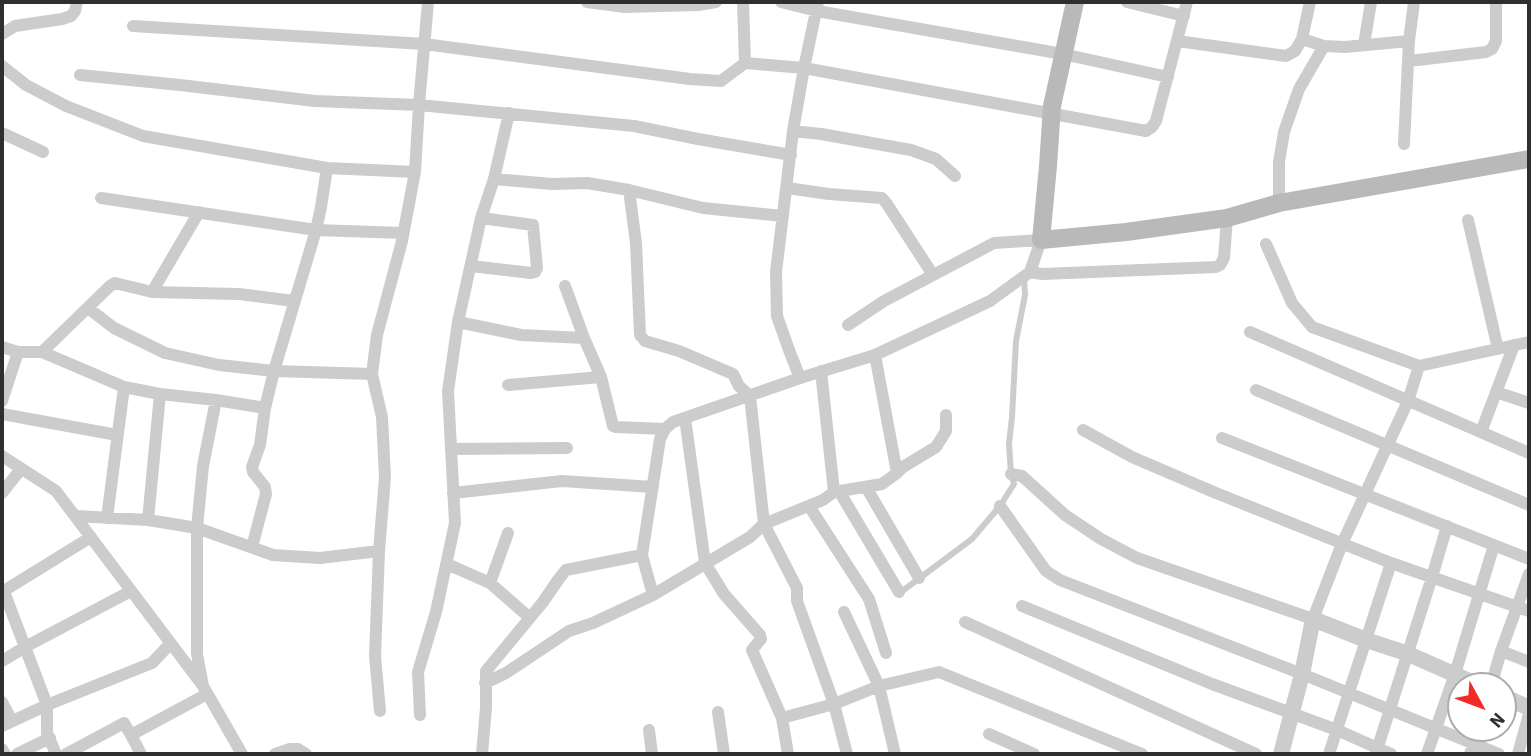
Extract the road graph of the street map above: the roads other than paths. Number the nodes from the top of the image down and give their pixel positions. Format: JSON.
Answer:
{"nodes":[{"id":1,"x":77,"y":2,"type":"edge"},
{"id":2,"x":428,"y":2,"type":"edge"},
{"id":3,"x":587,"y":2,"type":"edge"},
{"id":4,"x":716,"y":2,"type":"edge"},
{"id":5,"x":743,"y":2,"type":"edge"},
{"id":6,"x":781,"y":2,"type":"edge"},
{"id":7,"x":1074,"y":2,"type":"edge"},
{"id":8,"x":1127,"y":2,"type":"edge"},
{"id":9,"x":1187,"y":2,"type":"edge"},
{"id":10,"x":1310,"y":2,"type":"edge"},
{"id":11,"x":1371,"y":2,"type":"edge"},
{"id":12,"x":1414,"y":2,"type":"edge"},
{"id":13,"x":1496,"y":2,"type":"edge"},
{"id":14,"x":817,"y":7,"type":"edge"},
{"id":15,"x":1184,"y":16,"type":"junction"},
{"id":16,"x":133,"y":26,"type":"dead end"},
{"id":17,"x":2,"y":34,"type":"edge"},
{"id":18,"x":1303,"y":39,"type":"junction"},
{"id":19,"x":1177,"y":41,"type":"junction"},
{"id":20,"x":1409,"y":41,"type":"junction"},
{"id":21,"x":424,"y":44,"type":"junction"},
{"id":22,"x":1364,"y":45,"type":"junction"},
{"id":23,"x":1324,"y":46,"type":"junction"},
{"id":24,"x":1063,"y":54,"type":"junction"},
{"id":25,"x":1409,"y":61,"type":"junction"},
{"id":26,"x":745,"y":64,"type":"junction"},
{"id":27,"x":2,"y":66,"type":"edge"},
{"id":28,"x":804,"y":68,"type":"junction"},
{"id":29,"x":80,"y":75,"type":"dead end"},
{"id":30,"x":1168,"y":77,"type":"junction"},
{"id":31,"x":419,"y":105,"type":"junction"},
{"id":32,"x":509,"y":113,"type":"junction"},
{"id":33,"x":1051,"y":114,"type":"junction"},
{"id":34,"x":793,"y":131,"type":"junction"},
{"id":35,"x":2,"y":133,"type":"edge"},
{"id":36,"x":1404,"y":144,"type":"dead end"},
{"id":37,"x":43,"y":152,"type":"dead end"},
{"id":38,"x":791,"y":155,"type":"junction"},
{"id":39,"x":1529,"y":159,"type":"edge"},
{"id":40,"x":327,"y":168,"type":"junction"},
{"id":41,"x":415,"y":172,"type":"junction"},
{"id":42,"x":955,"y":176,"type":"dead end"},
{"id":43,"x":494,"y":179,"type":"junction"},
{"id":44,"x":787,"y":188,"type":"junction"},
{"id":45,"x":629,"y":190,"type":"junction"},
{"id":46,"x":101,"y":198,"type":"dead end"},
{"id":47,"x":1279,"y":203,"type":"junction"},
{"id":48,"x":199,"y":212,"type":"junction"},
{"id":49,"x":783,"y":216,"type":"junction"},
{"id":50,"x":481,"y":218,"type":"junction"},
{"id":51,"x":1227,"y":218,"type":"junction"},
{"id":52,"x":1468,"y":220,"type":"dead end"},
{"id":53,"x":316,"y":230,"type":"junction"},
{"id":54,"x":403,"y":233,"type":"junction"},
{"id":55,"x":1041,"y":240,"type":"junction"},
{"id":56,"x":1266,"y":244,"type":"dead end"},
{"id":57,"x":471,"y":266,"type":"junction"},
{"id":58,"x":1027,"y":274,"type":"junction"},
{"id":59,"x":933,"y":275,"type":"junction"},
{"id":60,"x":565,"y":286,"type":"dead end"},
{"id":61,"x":152,"y":292,"type":"junction"},
{"id":62,"x":294,"y":301,"type":"junction"},
{"id":63,"x":88,"y":308,"type":"junction"},
{"id":64,"x":458,"y":323,"type":"junction"},
{"id":65,"x":848,"y":325,"type":"dead end"},
{"id":66,"x":1250,"y":332,"type":"dead end"},
{"id":67,"x":584,"y":338,"type":"junction"},
{"id":68,"x":1529,"y":342,"type":"edge"},
{"id":69,"x":1514,"y":345,"type":"junction"},
{"id":70,"x":2,"y":347,"type":"edge"},
{"id":71,"x":1498,"y":349,"type":"junction"},
{"id":72,"x":18,"y":352,"type":"junction"},
{"id":73,"x":42,"y":352,"type":"junction"},
{"id":74,"x":876,"y":355,"type":"junction"},
{"id":75,"x":1419,"y":366,"type":"junction"},
{"id":76,"x":274,"y":371,"type":"junction"},
{"id":77,"x":821,"y":371,"type":"junction"},
{"id":78,"x":372,"y":374,"type":"junction"},
{"id":79,"x":601,"y":377,"type":"junction"},
{"id":80,"x":800,"y":378,"type":"junction"},
{"id":81,"x":508,"y":385,"type":"dead end"},
{"id":82,"x":124,"y":387,"type":"junction"},
{"id":83,"x":1256,"y":390,"type":"dead end"},
{"id":84,"x":1496,"y":392,"type":"junction"},
{"id":85,"x":160,"y":394,"type":"junction"},
{"id":86,"x":750,"y":396,"type":"junction"},
{"id":87,"x":216,"y":400,"type":"junction"},
{"id":88,"x":2,"y":401,"type":"edge"},
{"id":89,"x":1408,"y":401,"type":"junction"},
{"id":90,"x":1529,"y":403,"type":"edge"},
{"id":91,"x":265,"y":408,"type":"junction"},
{"id":92,"x":2,"y":414,"type":"edge"},
{"id":93,"x":946,"y":415,"type":"dead end"},
{"id":94,"x":685,"y":418,"type":"junction"},
{"id":95,"x":665,"y":429,"type":"junction"},
{"id":96,"x":1083,"y":430,"type":"dead end"},
{"id":97,"x":1481,"y":432,"type":"junction"},
{"id":98,"x":117,"y":435,"type":"junction"},
{"id":99,"x":1222,"y":438,"type":"dead end"},
{"id":100,"x":1387,"y":445,"type":"junction"},
{"id":101,"x":566,"y":447,"type":"dead end"},
{"id":102,"x":451,"y":449,"type":"junction"},
{"id":103,"x":1529,"y":453,"type":"edge"},
{"id":104,"x":2,"y":456,"type":"edge"},
{"id":105,"x":21,"y":469,"type":"junction"},
{"id":106,"x":897,"y":473,"type":"junction"},
{"id":107,"x":1011,"y":474,"type":"junction"},
{"id":108,"x":653,"y":487,"type":"junction"},
{"id":109,"x":866,"y":487,"type":"junction"},
{"id":110,"x":837,"y":491,"type":"junction"},
{"id":111,"x":2,"y":493,"type":"edge"},
{"id":112,"x":453,"y":493,"type":"junction"},
{"id":113,"x":1365,"y":494,"type":"junction"},
{"id":114,"x":1529,"y":505,"type":"edge"},
{"id":115,"x":809,"y":506,"type":"junction"},
{"id":116,"x":1000,"y":506,"type":"junction"},
{"id":117,"x":76,"y":516,"type":"junction"},
{"id":118,"x":107,"y":518,"type":"junction"},
{"id":119,"x":148,"y":520,"type":"junction"},
{"id":120,"x":764,"y":524,"type":"junction"},
{"id":121,"x":1447,"y":526,"type":"junction"},
{"id":122,"x":197,"y":528,"type":"junction"},
{"id":123,"x":508,"y":533,"type":"dead end"},
{"id":124,"x":91,"y":537,"type":"junction"},
{"id":125,"x":1342,"y":544,"type":"junction"},
{"id":126,"x":1494,"y":545,"type":"junction"},
{"id":127,"x":252,"y":547,"type":"junction"},
{"id":128,"x":379,"y":551,"type":"junction"},
{"id":129,"x":642,"y":555,"type":"junction"},
{"id":130,"x":1529,"y":559,"type":"edge"},
{"id":131,"x":705,"y":563,"type":"junction"},
{"id":132,"x":1391,"y":563,"type":"junction"},
{"id":133,"x":447,"y":564,"type":"junction"},
{"id":134,"x":1529,"y":574,"type":"edge"},
{"id":135,"x":1432,"y":577,"type":"junction"},
{"id":136,"x":919,"y":578,"type":"junction"},
{"id":137,"x":490,"y":583,"type":"junction"},
{"id":138,"x":131,"y":591,"type":"junction"},
{"id":139,"x":899,"y":592,"type":"joint"},
{"id":140,"x":1480,"y":593,"type":"junction"},
{"id":141,"x":653,"y":595,"type":"junction"},
{"id":142,"x":1022,"y":606,"type":"dead end"},
{"id":143,"x":1523,"y":609,"type":"edge"},
{"id":144,"x":844,"y":611,"type":"dead end"},
{"id":145,"x":530,"y":618,"type":"junction"},
{"id":146,"x":1313,"y":619,"type":"junction"},
{"id":147,"x":965,"y":622,"type":"dead end"},
{"id":148,"x":1366,"y":640,"type":"junction"},
{"id":149,"x":170,"y":644,"type":"junction"},
{"id":150,"x":25,"y":647,"type":"junction"},
{"id":151,"x":1501,"y":651,"type":"junction"},
{"id":152,"x":886,"y":653,"type":"dead end"},
{"id":153,"x":1406,"y":653,"type":"junction"},
{"id":154,"x":2,"y":660,"type":"edge"},
{"id":155,"x":1529,"y":662,"type":"edge"},
{"id":156,"x":1450,"y":672,"type":"edge"},
{"id":157,"x":1456,"y":672,"type":"edge"},
{"id":158,"x":1495,"y":672,"type":"edge"},
{"id":159,"x":1302,"y":674,"type":"junction"},
{"id":160,"x":485,"y":683,"type":"junction"},
{"id":161,"x":878,"y":686,"type":"junction"},
{"id":162,"x":205,"y":690,"type":"junction"},
{"id":163,"x":1349,"y":693,"type":"junction"},
{"id":164,"x":1447,"y":697,"type":"edge"},
{"id":165,"x":2,"y":702,"type":"edge"},
{"id":166,"x":834,"y":704,"type":"junction"},
{"id":167,"x":47,"y":705,"type":"junction"},
{"id":168,"x":1389,"y":710,"type":"junction"},
{"id":169,"x":380,"y":711,"type":"dead end"},
{"id":170,"x":718,"y":712,"type":"dead end"},
{"id":171,"x":1293,"y":714,"type":"junction"},
{"id":172,"x":1529,"y":714,"type":"edge"},
{"id":173,"x":420,"y":715,"type":"dead end"},
{"id":174,"x":782,"y":718,"type":"junction"},
{"id":175,"x":7,"y":724,"type":"edge"},
{"id":176,"x":1436,"y":729,"type":"junction"},
{"id":177,"x":649,"y":730,"type":"dead end"},
{"id":178,"x":1337,"y":730,"type":"junction"},
{"id":179,"x":989,"y":734,"type":"dead end"},
{"id":180,"x":131,"y":735,"type":"junction"},
{"id":181,"x":50,"y":738,"type":"junction"},
{"id":182,"x":2,"y":748,"type":"edge"},
{"id":183,"x":1471,"y":749,"type":"edge"},
{"id":184,"x":1376,"y":751,"type":"edge"},
{"id":185,"x":5,"y":754,"type":"edge"},
{"id":186,"x":17,"y":754,"type":"edge"},
{"id":187,"x":56,"y":754,"type":"edge"},
{"id":188,"x":66,"y":754,"type":"edge"},
{"id":189,"x":141,"y":754,"type":"edge"},
{"id":190,"x":242,"y":754,"type":"edge"},
{"id":191,"x":275,"y":754,"type":"edge"},
{"id":192,"x":306,"y":754,"type":"edge"},
{"id":193,"x":482,"y":754,"type":"edge"},
{"id":194,"x":653,"y":754,"type":"edge"},
{"id":195,"x":724,"y":754,"type":"edge"},
{"id":196,"x":788,"y":754,"type":"edge"},
{"id":197,"x":847,"y":754,"type":"edge"},
{"id":198,"x":895,"y":754,"type":"edge"},
{"id":199,"x":1034,"y":754,"type":"edge"},
{"id":200,"x":1142,"y":754,"type":"edge"},
{"id":201,"x":1256,"y":754,"type":"edge"},
{"id":202,"x":1281,"y":754,"type":"edge"},
{"id":203,"x":1329,"y":754,"type":"edge"},
{"id":204,"x":1391,"y":754,"type":"edge"},
{"id":205,"x":1427,"y":754,"type":"edge"},
{"id":206,"x":1499,"y":754,"type":"edge"},
{"id":207,"x":1518,"y":754,"type":"edge"}],
"edges":[{"from":1,"to":17,"type":"street"},
{"from":2,"to":21,"type":"street"},
{"from":3,"to":4,"type":"street"},
{"from":5,"to":26,"type":"street"},
{"from":6,"to":14,"type":"street"},
{"from":7,"to":24,"type":"main road"},
{"from":8,"to":15,"type":"street"},
{"from":9,"to":15,"type":"street"},
{"from":10,"to":18,"type":"street"},
{"from":11,"to":22,"type":"street"},
{"from":12,"to":20,"type":"street"},
{"from":13,"to":25,"type":"street"},
{"from":14,"to":24,"type":"street"},
{"from":14,"to":28,"type":"street"},
{"from":15,"to":19,"type":"street"},
{"from":16,"to":21,"type":"street"},
{"from":18,"to":19,"type":"street"},
{"from":18,"to":23,"type":"street"},
{"from":19,"to":30,"type":"street"},
{"from":20,"to":22,"type":"street"},
{"from":20,"to":25,"type":"street"},
{"from":21,"to":26,"type":"street"},
{"from":21,"to":31,"type":"street"},
{"from":22,"to":23,"type":"street"},
{"from":23,"to":47,"type":"street"},
{"from":24,"to":30,"type":"street"},
{"from":24,"to":33,"type":"main road"},
{"from":25,"to":36,"type":"street"},
{"from":26,"to":28,"type":"street"},
{"from":27,"to":40,"type":"street"},
{"from":28,"to":33,"type":"street"},
{"from":28,"to":34,"type":"street"},
{"from":29,"to":31,"type":"street"},
{"from":30,"to":33,"type":"street"},
{"from":31,"to":32,"type":"street"},
{"from":31,"to":41,"type":"street"},
{"from":32,"to":38,"type":"street"},
{"from":32,"to":43,"type":"street"},
{"from":33,"to":55,"type":"main road"},
{"from":34,"to":38,"type":"street"},
{"from":34,"to":42,"type":"street"},
{"from":35,"to":37,"type":"street"},
{"from":38,"to":44,"type":"street"},
{"from":39,"to":47,"type":"main road"},
{"from":40,"to":41,"type":"street"},
{"from":40,"to":53,"type":"street"},
{"from":41,"to":54,"type":"street"},
{"from":43,"to":45,"type":"street"},
{"from":43,"to":50,"type":"street"},
{"from":44,"to":49,"type":"street"},
{"from":44,"to":59,"type":"street"},
{"from":45,"to":49,"type":"street"},
{"from":45,"to":86,"type":"street"},
{"from":46,"to":48,"type":"street"},
{"from":47,"to":51,"type":"main road"},
{"from":48,"to":53,"type":"street"},
{"from":48,"to":61,"type":"street"},
{"from":49,"to":80,"type":"street"},
{"from":50,"to":57,"type":"street"},
{"from":50,"to":57,"type":"street"},
{"from":51,"to":55,"type":"main road"},
{"from":51,"to":58,"type":"street"},
{"from":52,"to":71,"type":"street"},
{"from":53,"to":54,"type":"street"},
{"from":53,"to":62,"type":"street"},
{"from":54,"to":78,"type":"street"},
{"from":55,"to":58,"type":"street"},
{"from":55,"to":59,"type":"street"},
{"from":56,"to":75,"type":"street"},
{"from":57,"to":64,"type":"street"},
{"from":58,"to":74,"type":"street"},
{"from":58,"to":107,"type":"lane"},
{"from":59,"to":65,"type":"street"},
{"from":60,"to":67,"type":"street"},
{"from":61,"to":62,"type":"street"},
{"from":61,"to":63,"type":"street"},
{"from":62,"to":76,"type":"street"},
{"from":63,"to":73,"type":"street"},
{"from":63,"to":76,"type":"street"},
{"from":64,"to":67,"type":"street"},
{"from":64,"to":102,"type":"street"},
{"from":66,"to":89,"type":"street"},
{"from":67,"to":79,"type":"street"},
{"from":68,"to":69,"type":"street"},
{"from":69,"to":71,"type":"street"},
{"from":69,"to":84,"type":"street"},
{"from":70,"to":72,"type":"street"},
{"from":71,"to":75,"type":"street"},
{"from":72,"to":73,"type":"street"},
{"from":72,"to":88,"type":"street"},
{"from":73,"to":82,"type":"street"},
{"from":74,"to":77,"type":"street"},
{"from":74,"to":106,"type":"street"},
{"from":75,"to":89,"type":"street"},
{"from":76,"to":78,"type":"street"},
{"from":76,"to":91,"type":"street"},
{"from":77,"to":80,"type":"street"},
{"from":77,"to":110,"type":"street"},
{"from":78,"to":128,"type":"street"},
{"from":79,"to":81,"type":"street"},
{"from":79,"to":95,"type":"street"},
{"from":80,"to":86,"type":"street"},
{"from":82,"to":85,"type":"street"},
{"from":82,"to":98,"type":"street"},
{"from":83,"to":100,"type":"street"},
{"from":84,"to":90,"type":"street"},
{"from":84,"to":97,"type":"street"},
{"from":85,"to":87,"type":"street"},
{"from":85,"to":119,"type":"street"},
{"from":86,"to":94,"type":"street"},
{"from":86,"to":120,"type":"street"},
{"from":87,"to":91,"type":"street"},
{"from":87,"to":122,"type":"street"},
{"from":89,"to":97,"type":"street"},
{"from":89,"to":100,"type":"street"},
{"from":91,"to":127,"type":"street"},
{"from":92,"to":98,"type":"street"},
{"from":93,"to":106,"type":"street"},
{"from":94,"to":95,"type":"street"},
{"from":94,"to":131,"type":"street"},
{"from":95,"to":108,"type":"street"},
{"from":96,"to":125,"type":"street"},
{"from":97,"to":103,"type":"street"},
{"from":98,"to":118,"type":"street"},
{"from":99,"to":113,"type":"street"},
{"from":100,"to":113,"type":"street"},
{"from":100,"to":114,"type":"street"},
{"from":101,"to":102,"type":"street"},
{"from":102,"to":112,"type":"street"},
{"from":104,"to":105,"type":"street"},
{"from":105,"to":111,"type":"street"},
{"from":105,"to":117,"type":"street"},
{"from":106,"to":109,"type":"street"},
{"from":107,"to":116,"type":"lane"},
{"from":107,"to":146,"type":"street"},
{"from":108,"to":112,"type":"street"},
{"from":108,"to":129,"type":"street"},
{"from":109,"to":110,"type":"street"},
{"from":109,"to":136,"type":"street"},
{"from":110,"to":115,"type":"street"},
{"from":110,"to":139,"type":"street"},
{"from":112,"to":133,"type":"street"},
{"from":113,"to":121,"type":"street"},
{"from":113,"to":125,"type":"street"},
{"from":115,"to":120,"type":"street"},
{"from":115,"to":152,"type":"street"},
{"from":116,"to":136,"type":"lane"},
{"from":116,"to":159,"type":"street"},
{"from":117,"to":118,"type":"street"},
{"from":117,"to":124,"type":"street"},
{"from":118,"to":119,"type":"street"},
{"from":119,"to":122,"type":"street"},
{"from":120,"to":131,"type":"street"},
{"from":120,"to":166,"type":"street"},
{"from":121,"to":126,"type":"street"},
{"from":121,"to":135,"type":"street"},
{"from":122,"to":127,"type":"street"},
{"from":122,"to":162,"type":"street"},
{"from":123,"to":137,"type":"street"},
{"from":124,"to":138,"type":"street"},
{"from":124,"to":150,"type":"street"},
{"from":125,"to":132,"type":"street"},
{"from":125,"to":146,"type":"street"},
{"from":126,"to":130,"type":"street"},
{"from":126,"to":140,"type":"street"},
{"from":127,"to":128,"type":"street"},
{"from":128,"to":169,"type":"street"},
{"from":129,"to":141,"type":"street"},
{"from":129,"to":145,"type":"street"},
{"from":131,"to":141,"type":"street"},
{"from":131,"to":174,"type":"street"},
{"from":132,"to":135,"type":"street"},
{"from":132,"to":148,"type":"street"},
{"from":133,"to":137,"type":"street"},
{"from":133,"to":173,"type":"street"},
{"from":134,"to":143,"type":"street"},
{"from":135,"to":140,"type":"street"},
{"from":135,"to":153,"type":"street"},
{"from":136,"to":139,"type":"lane"},
{"from":137,"to":145,"type":"street"},
{"from":138,"to":149,"type":"street"},
{"from":138,"to":150,"type":"street"},
{"from":140,"to":143,"type":"street"},
{"from":140,"to":157,"type":"street"},
{"from":141,"to":160,"type":"street"},
{"from":142,"to":171,"type":"street"},
{"from":143,"to":151,"type":"street"},
{"from":144,"to":161,"type":"street"},
{"from":145,"to":160,"type":"street"},
{"from":146,"to":148,"type":"street"},
{"from":146,"to":159,"type":"street"},
{"from":147,"to":201,"type":"street"},
{"from":148,"to":153,"type":"street"},
{"from":148,"to":163,"type":"street"},
{"from":149,"to":162,"type":"street"},
{"from":149,"to":167,"type":"street"},
{"from":150,"to":154,"type":"street"},
{"from":150,"to":167,"type":"street"},
{"from":151,"to":155,"type":"street"},
{"from":151,"to":158,"type":"street"},
{"from":153,"to":156,"type":"street"},
{"from":153,"to":168,"type":"street"},
{"from":159,"to":163,"type":"street"},
{"from":159,"to":171,"type":"street"},
{"from":160,"to":193,"type":"street"},
{"from":161,"to":166,"type":"street"},
{"from":161,"to":198,"type":"street"},
{"from":161,"to":200,"type":"street"},
{"from":162,"to":180,"type":"street"},
{"from":162,"to":190,"type":"street"},
{"from":163,"to":168,"type":"street"},
{"from":163,"to":178,"type":"street"},
{"from":164,"to":176,"type":"street"},
{"from":165,"to":175,"type":"street"},
{"from":166,"to":174,"type":"street"},
{"from":166,"to":197,"type":"street"},
{"from":167,"to":175,"type":"street"},
{"from":167,"to":181,"type":"street"},
{"from":168,"to":176,"type":"street"},
{"from":168,"to":184,"type":"street"},
{"from":170,"to":195,"type":"street"},
{"from":171,"to":178,"type":"street"},
{"from":171,"to":202,"type":"street"},
{"from":172,"to":207,"type":"street"},
{"from":174,"to":196,"type":"street"},
{"from":176,"to":183,"type":"street"},
{"from":176,"to":205,"type":"street"},
{"from":177,"to":194,"type":"street"},
{"from":178,"to":184,"type":"street"},
{"from":178,"to":203,"type":"street"},
{"from":179,"to":199,"type":"street"},
{"from":180,"to":188,"type":"street"},
{"from":180,"to":189,"type":"street"},
{"from":181,"to":186,"type":"street"},
{"from":181,"to":187,"type":"street"},
{"from":182,"to":185,"type":"street"},
{"from":183,"to":206,"type":"street"},
{"from":184,"to":204,"type":"street"},
{"from":191,"to":192,"type":"street"}]}
